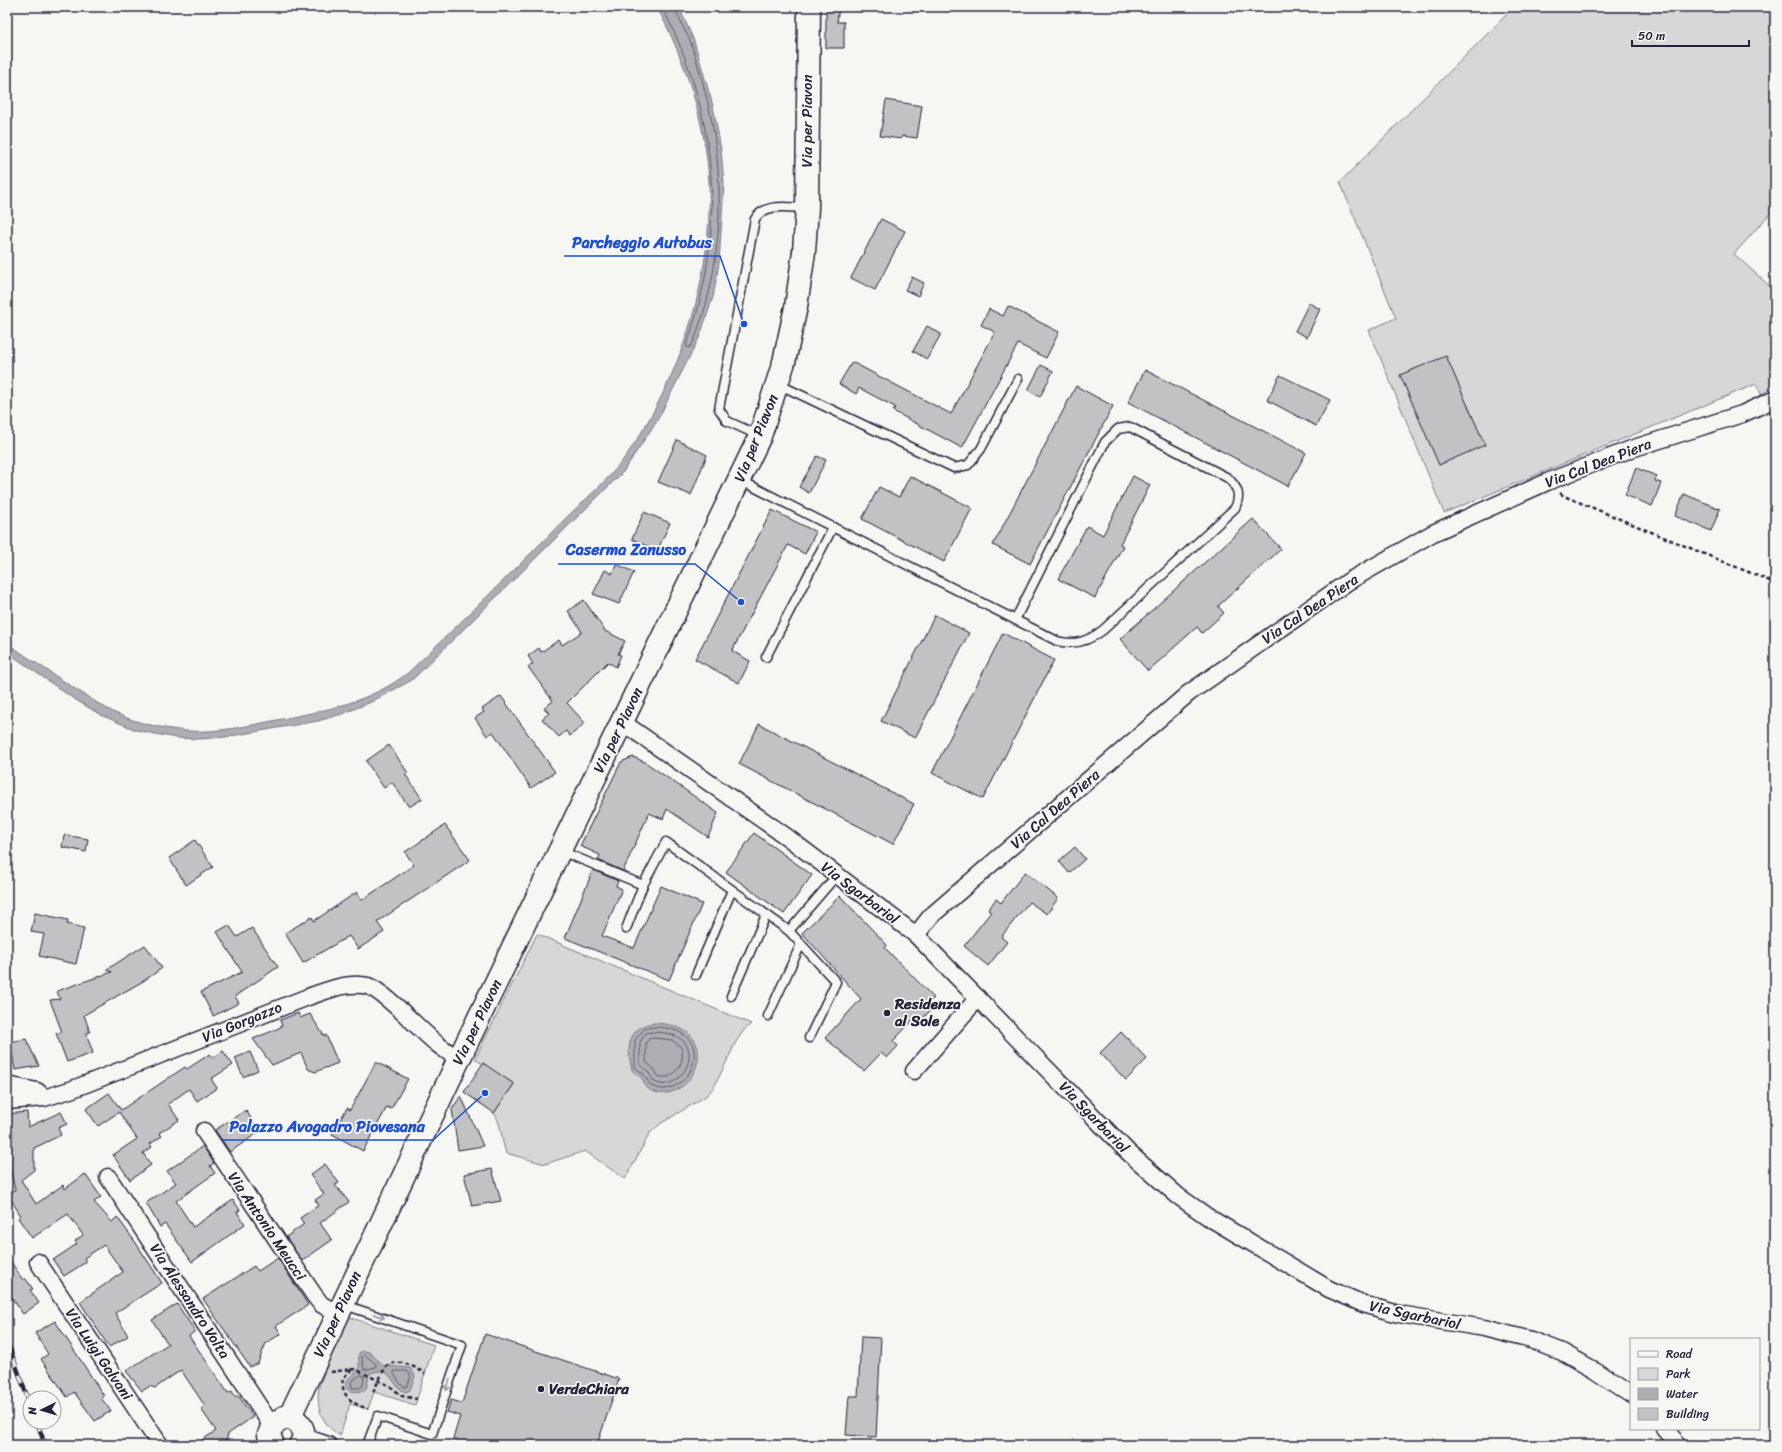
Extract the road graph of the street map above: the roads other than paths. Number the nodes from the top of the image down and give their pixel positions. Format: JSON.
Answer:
{"nodes":[{"id":1,"x":809,"y":7,"type":"edge"},
{"id":2,"x":807,"y":208,"type":"junction"},
{"id":3,"x":1018,"y":379,"type":"dead end"},
{"id":4,"x":778,"y":383,"type":"junction"},
{"id":5,"x":1775,"y":399,"type":"edge"},
{"id":6,"x":760,"y":436,"type":"junction"},
{"id":7,"x":740,"y":480,"type":"junction"},
{"id":8,"x":833,"y":527,"type":"junction"},
{"id":9,"x":1015,"y":620,"type":"junction"},
{"id":10,"x":766,"y":656,"type":"dead end"},
{"id":11,"x":622,"y":722,"type":"junction"},
{"id":12,"x":560,"y":850,"type":"junction"},
{"id":13,"x":837,"y":875,"type":"junction"},
{"id":14,"x":643,"y":885,"type":"junction"},
{"id":15,"x":732,"y":890,"type":"junction"},
{"id":16,"x":766,"y":915,"type":"junction"},
{"id":17,"x":626,"y":929,"type":"dead end"},
{"id":18,"x":789,"y":931,"type":"junction"},
{"id":19,"x":916,"y":935,"type":"junction"},
{"id":20,"x":801,"y":944,"type":"junction"},
{"id":21,"x":696,"y":975,"type":"dead end"},
{"id":22,"x":731,"y":996,"type":"dead end"},
{"id":23,"x":978,"y":998,"type":"junction"},
{"id":24,"x":768,"y":1016,"type":"dead end"},
{"id":25,"x":809,"y":1038,"type":"dead end"},
{"id":26,"x":459,"y":1059,"type":"junction"},
{"id":27,"x":914,"y":1071,"type":"dead end"},
{"id":28,"x":7,"y":1085,"type":"edge"},
{"id":29,"x":44,"y":1098,"type":"junction"},
{"id":30,"x":7,"y":1101,"type":"edge"},
{"id":31,"x":204,"y":1132,"type":"dead end"},
{"id":32,"x":108,"y":1177,"type":"dead end"},
{"id":33,"x":38,"y":1262,"type":"dead end"},
{"id":34,"x":340,"y":1309,"type":"junction"},
{"id":35,"x":1630,"y":1394,"type":"edge"},
{"id":36,"x":278,"y":1429,"type":"edge"},
{"id":37,"x":1665,"y":1430,"type":"edge"},
{"id":38,"x":302,"y":1441,"type":"edge"},
{"id":39,"x":160,"y":1445,"type":"edge"},
{"id":40,"x":328,"y":1445,"type":"edge"},
{"id":41,"x":367,"y":1445,"type":"edge"},
{"id":42,"x":1678,"y":1445,"type":"edge"}],
"edges":[{"from":1,"to":2,"type":"street","name":"Via per Piavon"},
{"from":2,"to":4,"type":"street","name":"Via per Piavon"},
{"from":2,"to":6,"type":"lane"},
{"from":3,"to":4,"type":"lane"},
{"from":4,"to":6,"type":"street","name":"Via per Piavon"},
{"from":5,"to":19,"type":"street","name":"Via Cal Dea Piera"},
{"from":6,"to":7,"type":"street","name":"Via per Piavon"},
{"from":7,"to":8,"type":"lane"},
{"from":7,"to":11,"type":"street","name":"Via per Piavon"},
{"from":8,"to":9,"type":"lane"},
{"from":8,"to":10,"type":"lane"},
{"from":9,"to":9,"type":"lane"},
{"from":11,"to":12,"type":"street","name":"Via per Piavon"},
{"from":11,"to":13,"type":"street","name":"Via Sgarbariol"},
{"from":12,"to":14,"type":"lane"},
{"from":12,"to":26,"type":"street","name":"Via per Piavon"},
{"from":13,"to":18,"type":"lane"},
{"from":13,"to":19,"type":"street","name":"Via Sgarbariol"},
{"from":14,"to":15,"type":"lane"},
{"from":14,"to":17,"type":"lane"},
{"from":15,"to":16,"type":"lane"},
{"from":15,"to":21,"type":"lane"},
{"from":16,"to":18,"type":"lane"},
{"from":16,"to":22,"type":"lane"},
{"from":18,"to":20,"type":"lane"},
{"from":19,"to":23,"type":"street","name":"Via Sgarbariol"},
{"from":20,"to":24,"type":"lane"},
{"from":20,"to":25,"type":"lane"},
{"from":23,"to":27,"type":"street"},
{"from":23,"to":35,"type":"street","name":"Via Sgarbariol"},
{"from":26,"to":29,"type":"street","name":"Via Gorgazzo"},
{"from":26,"to":34,"type":"street","name":"Via per Piavon"},
{"from":28,"to":29,"type":"street"},
{"from":29,"to":30,"type":"street","name":"Via Gorgazzo"},
{"from":31,"to":34,"type":"street","name":"Via Antonio Meucci"},
{"from":32,"to":36,"type":"street","name":"Via Alessandro Volta"},
{"from":33,"to":39,"type":"street","name":"Via Luigi Galvani"},
{"from":34,"to":36,"type":"street","name":"Via per Piavon"},
{"from":34,"to":41,"type":"lane","one_way":true},
{"from":36,"to":38,"type":"street"},
{"from":37,"to":42,"type":"street"},
{"from":38,"to":40,"type":"street"}]}
